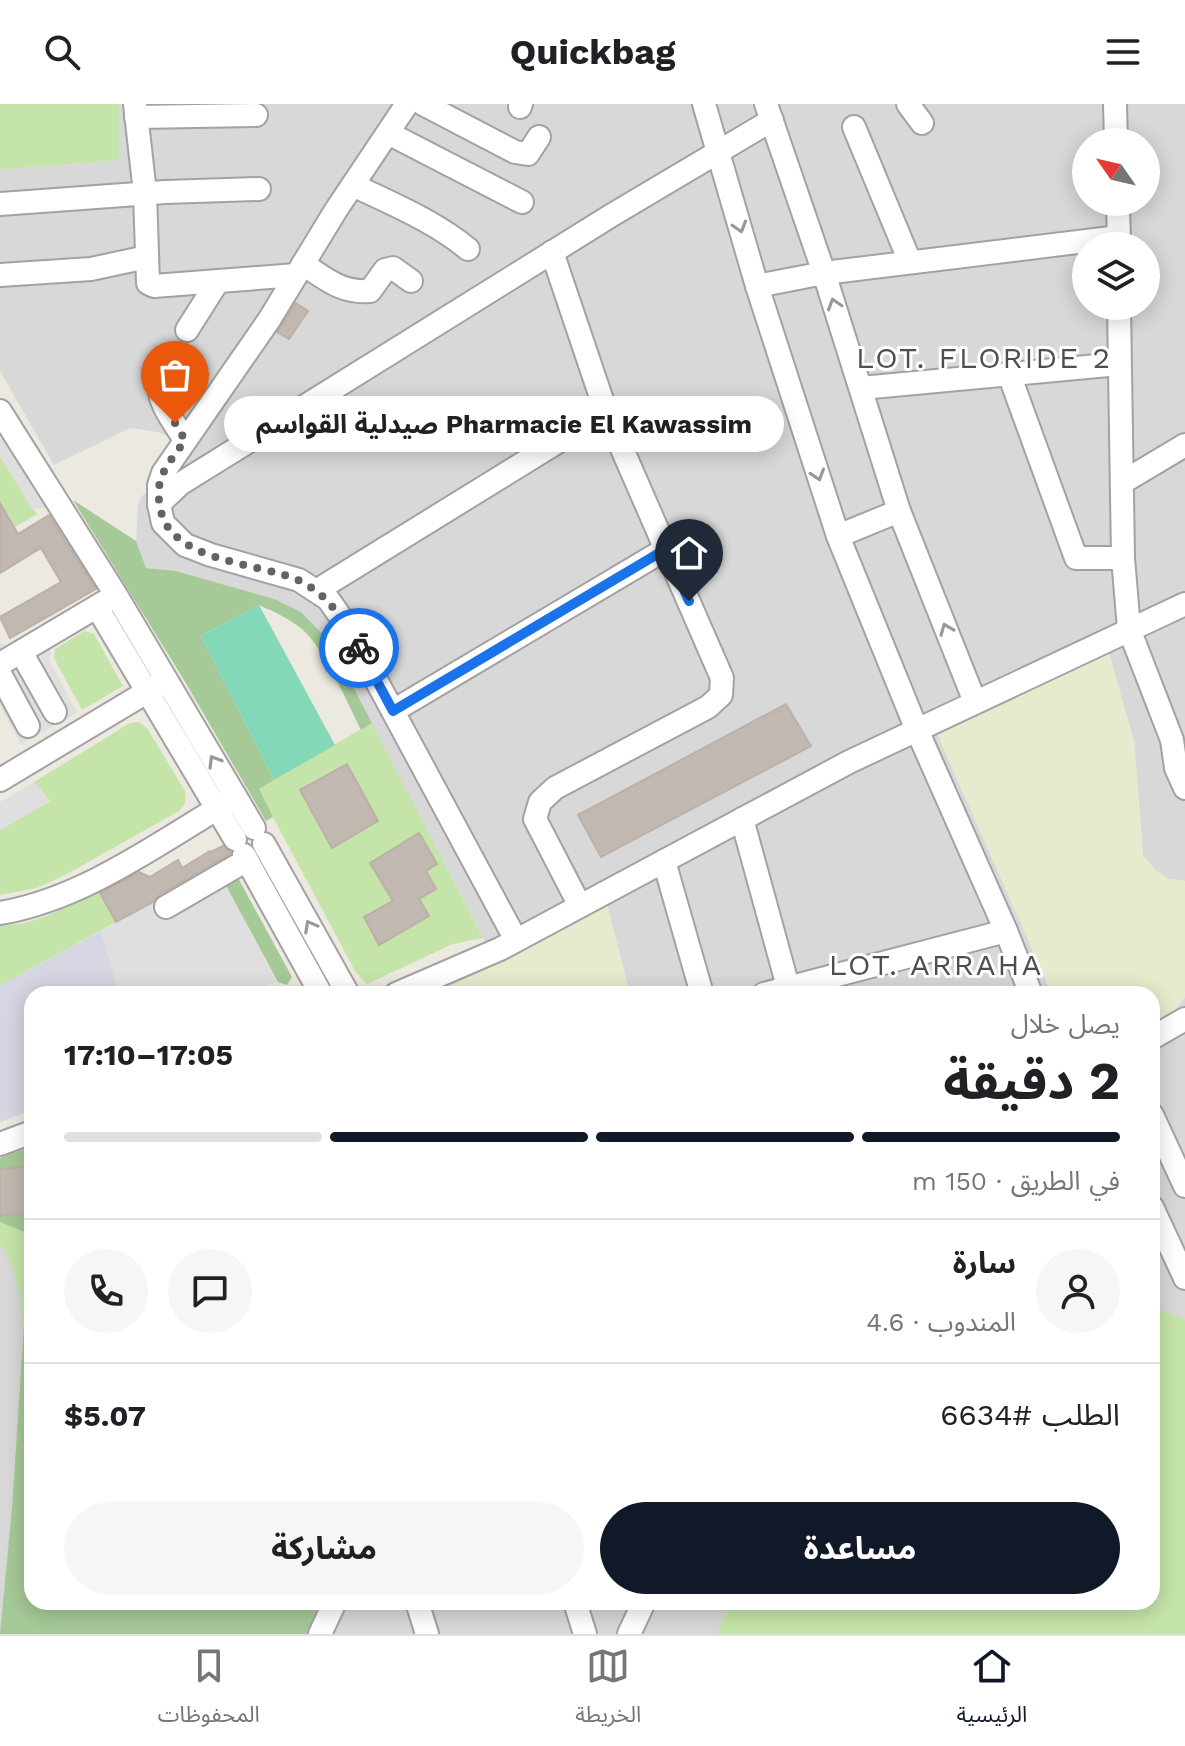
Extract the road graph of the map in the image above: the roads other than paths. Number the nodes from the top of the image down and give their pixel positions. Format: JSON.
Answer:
{"nodes":[{"id":1,"x":407,"y":104,"type":"edge"},
{"id":2,"x":423,"y":104,"type":"edge"},
{"id":3,"x":704,"y":104,"type":"edge"},
{"id":4,"x":908,"y":104,"type":"edge"},
{"id":5,"x":1115,"y":104,"type":"edge"},
{"id":6,"x":136,"y":110,"type":"edge"},
{"id":7,"x":769,"y":112,"type":"edge"},
{"id":8,"x":256,"y":115,"type":"dead end"},
{"id":9,"x":922,"y":123,"type":"dead end"},
{"id":10,"x":854,"y":127,"type":"dead end"},
{"id":11,"x":1116,"y":128,"type":"edge"},
{"id":12,"x":388,"y":133,"type":"junction"},
{"id":13,"x":539,"y":137,"type":"dead end"},
{"id":14,"x":717,"y":152,"type":"junction"},
{"id":15,"x":353,"y":185,"type":"junction"},
{"id":16,"x":259,"y":189,"type":"dead end"},
{"id":17,"x":145,"y":193,"type":"junction"},
{"id":18,"x":522,"y":202,"type":"dead end"},
{"id":19,"x":0,"y":204,"type":"edge"},
{"id":20,"x":1072,"y":246,"type":"edge"},
{"id":21,"x":468,"y":249,"type":"dead end"},
{"id":22,"x":552,"y":252,"type":"junction"},
{"id":23,"x":147,"y":257,"type":"junction"},
{"id":24,"x":910,"y":262,"type":"junction"},
{"id":25,"x":300,"y":270,"type":"junction"},
{"id":26,"x":824,"y":273,"type":"junction"},
{"id":27,"x":0,"y":275,"type":"edge"},
{"id":28,"x":218,"y":281,"type":"junction"},
{"id":29,"x":411,"y":281,"type":"dead end"},
{"id":30,"x":757,"y":286,"type":"junction"},
{"id":31,"x":1119,"y":320,"type":"edge"},
{"id":32,"x":187,"y":330,"type":"dead end"},
{"id":33,"x":177,"y":354,"type":"dead end"},
{"id":34,"x":1119,"y":364,"type":"junction"},
{"id":35,"x":1009,"y":374,"type":"junction"},
{"id":36,"x":861,"y":388,"type":"junction"},
{"id":37,"x":0,"y":411,"type":"edge"},
{"id":38,"x":606,"y":412,"type":"junction"},
{"id":39,"x":185,"y":440,"type":"junction"},
{"id":40,"x":1185,"y":445,"type":"edge"},
{"id":41,"x":1123,"y":482,"type":"junction"},
{"id":42,"x":159,"y":504,"type":"junction"},
{"id":43,"x":899,"y":511,"type":"junction"},
{"id":44,"x":838,"y":536,"type":"junction"},
{"id":45,"x":666,"y":549,"type":"junction"},
{"id":46,"x":1123,"y":558,"type":"junction"},
{"id":47,"x":316,"y":591,"type":"junction"},
{"id":48,"x":107,"y":601,"type":"junction"},
{"id":49,"x":1185,"y":604,"type":"edge"},
{"id":50,"x":1129,"y":629,"type":"junction"},
{"id":51,"x":21,"y":652,"type":"junction"},
{"id":52,"x":0,"y":664,"type":"edge"},
{"id":53,"x":0,"y":674,"type":"edge"},
{"id":54,"x":158,"y":686,"type":"junction"},
{"id":55,"x":975,"y":702,"type":"junction"},
{"id":56,"x":393,"y":711,"type":"junction"},
{"id":57,"x":55,"y":712,"type":"dead end"},
{"id":58,"x":28,"y":726,"type":"dead end"},
{"id":59,"x":917,"y":730,"type":"junction"},
{"id":60,"x":0,"y":780,"type":"edge"},
{"id":61,"x":1185,"y":788,"type":"edge"},
{"id":62,"x":227,"y":803,"type":"junction"},
{"id":63,"x":742,"y":819,"type":"junction"},
{"id":64,"x":249,"y":845,"type":"junction"},
{"id":65,"x":664,"y":861,"type":"junction"},
{"id":66,"x":580,"y":906,"type":"junction"},
{"id":67,"x":166,"y":907,"type":"dead end"},
{"id":68,"x":0,"y":913,"type":"edge"},
{"id":69,"x":1006,"y":931,"type":"junction"},
{"id":70,"x":516,"y":940,"type":"junction"},
{"id":71,"x":317,"y":986,"type":"edge"},
{"id":72,"x":343,"y":986,"type":"edge"},
{"id":73,"x":414,"y":986,"type":"edge"},
{"id":74,"x":700,"y":986,"type":"edge"},
{"id":75,"x":788,"y":986,"type":"edge"},
{"id":76,"x":807,"y":986,"type":"edge"},
{"id":77,"x":1028,"y":986,"type":"edge"},
{"id":78,"x":1185,"y":1019,"type":"edge"},
{"id":79,"x":1160,"y":1033,"type":"edge"},
{"id":80,"x":1160,"y":1132,"type":"edge"},
{"id":81,"x":24,"y":1135,"type":"edge"},
{"id":82,"x":0,"y":1144,"type":"edge"},
{"id":83,"x":1185,"y":1186,"type":"edge"},
{"id":84,"x":1160,"y":1224,"type":"edge"},
{"id":85,"x":1185,"y":1278,"type":"edge"},
{"id":86,"x":331,"y":1610,"type":"edge"},
{"id":87,"x":420,"y":1610,"type":"edge"},
{"id":88,"x":578,"y":1610,"type":"edge"},
{"id":89,"x":640,"y":1610,"type":"edge"},
{"id":90,"x":320,"y":1634,"type":"edge"},
{"id":91,"x":427,"y":1634,"type":"edge"},
{"id":92,"x":585,"y":1634,"type":"edge"},
{"id":93,"x":629,"y":1634,"type":"edge"}],
"edges":[{"from":1,"to":12,"type":"street"},
{"from":2,"to":13,"type":"street"},
{"from":3,"to":14,"type":"street"},
{"from":4,"to":9,"type":"street"},
{"from":5,"to":11,"type":"street"},
{"from":6,"to":8,"type":"street"},
{"from":6,"to":17,"type":"street"},
{"from":7,"to":14,"type":"street"},
{"from":7,"to":26,"type":"street"},
{"from":10,"to":24,"type":"street"},
{"from":12,"to":15,"type":"street"},
{"from":12,"to":18,"type":"street"},
{"from":14,"to":22,"type":"street"},
{"from":14,"to":30,"type":"street","one_way":true},
{"from":15,"to":21,"type":"street"},
{"from":15,"to":25,"type":"street"},
{"from":16,"to":17,"type":"street"},
{"from":17,"to":19,"type":"street"},
{"from":17,"to":23,"type":"street"},
{"from":20,"to":24,"type":"street"},
{"from":22,"to":38,"type":"street"},
{"from":22,"to":42,"type":"street"},
{"from":23,"to":27,"type":"street"},
{"from":23,"to":28,"type":"street"},
{"from":24,"to":26,"type":"street"},
{"from":25,"to":28,"type":"street"},
{"from":25,"to":29,"type":"street"},
{"from":25,"to":39,"type":"street"},
{"from":26,"to":30,"type":"street"},
{"from":36,"to":26,"type":"street","one_way":true},
{"from":28,"to":32,"type":"street"},
{"from":30,"to":44,"type":"street","one_way":true},
{"from":31,"to":34,"type":"street"},
{"from":33,"to":39,"type":"street"},
{"from":34,"to":35,"type":"street"},
{"from":34,"to":41,"type":"street"},
{"from":35,"to":36,"type":"street"},
{"from":35,"to":46,"type":"street"},
{"from":36,"to":43,"type":"street"},
{"from":37,"to":48,"type":"street"},
{"from":38,"to":45,"type":"street"},
{"from":38,"to":47,"type":"street"},
{"from":39,"to":42,"type":"street"},
{"from":40,"to":41,"type":"street"},
{"from":41,"to":46,"type":"street"},
{"from":42,"to":47,"type":"street"},
{"from":43,"to":44,"type":"street"},
{"from":55,"to":43,"type":"street","one_way":true},
{"from":44,"to":59,"type":"street"},
{"from":45,"to":56,"type":"street"},
{"from":45,"to":66,"type":"street"},
{"from":46,"to":50,"type":"street"},
{"from":47,"to":56,"type":"street"},
{"from":48,"to":51,"type":"street"},
{"from":48,"to":54,"type":"street"},
{"from":49,"to":50,"type":"street"},
{"from":50,"to":55,"type":"street"},
{"from":50,"to":61,"type":"street"},
{"from":51,"to":52,"type":"street"},
{"from":51,"to":57,"type":"street"},
{"from":53,"to":58,"type":"street"},
{"from":54,"to":60,"type":"street"},
{"from":54,"to":62,"type":"street"},
{"from":55,"to":59,"type":"street"},
{"from":56,"to":70,"type":"street"},
{"from":59,"to":63,"type":"street"},
{"from":59,"to":69,"type":"street"},
{"from":62,"to":64,"type":"street"},
{"from":62,"to":68,"type":"street"},
{"from":63,"to":65,"type":"street"},
{"from":63,"to":75,"type":"street"},
{"from":64,"to":67,"type":"street"},
{"from":64,"to":71,"type":"street"},
{"from":72,"to":64,"type":"street","one_way":true},
{"from":65,"to":66,"type":"street"},
{"from":65,"to":74,"type":"street"},
{"from":66,"to":70,"type":"street"},
{"from":69,"to":76,"type":"street"},
{"from":69,"to":77,"type":"street"},
{"from":70,"to":73,"type":"street"},
{"from":78,"to":79,"type":"street"},
{"from":80,"to":83,"type":"street"},
{"from":81,"to":82,"type":"street"},
{"from":84,"to":85,"type":"street"},
{"from":86,"to":90,"type":"street"},
{"from":87,"to":91,"type":"street"},
{"from":88,"to":92,"type":"street"},
{"from":89,"to":93,"type":"street"}]}
